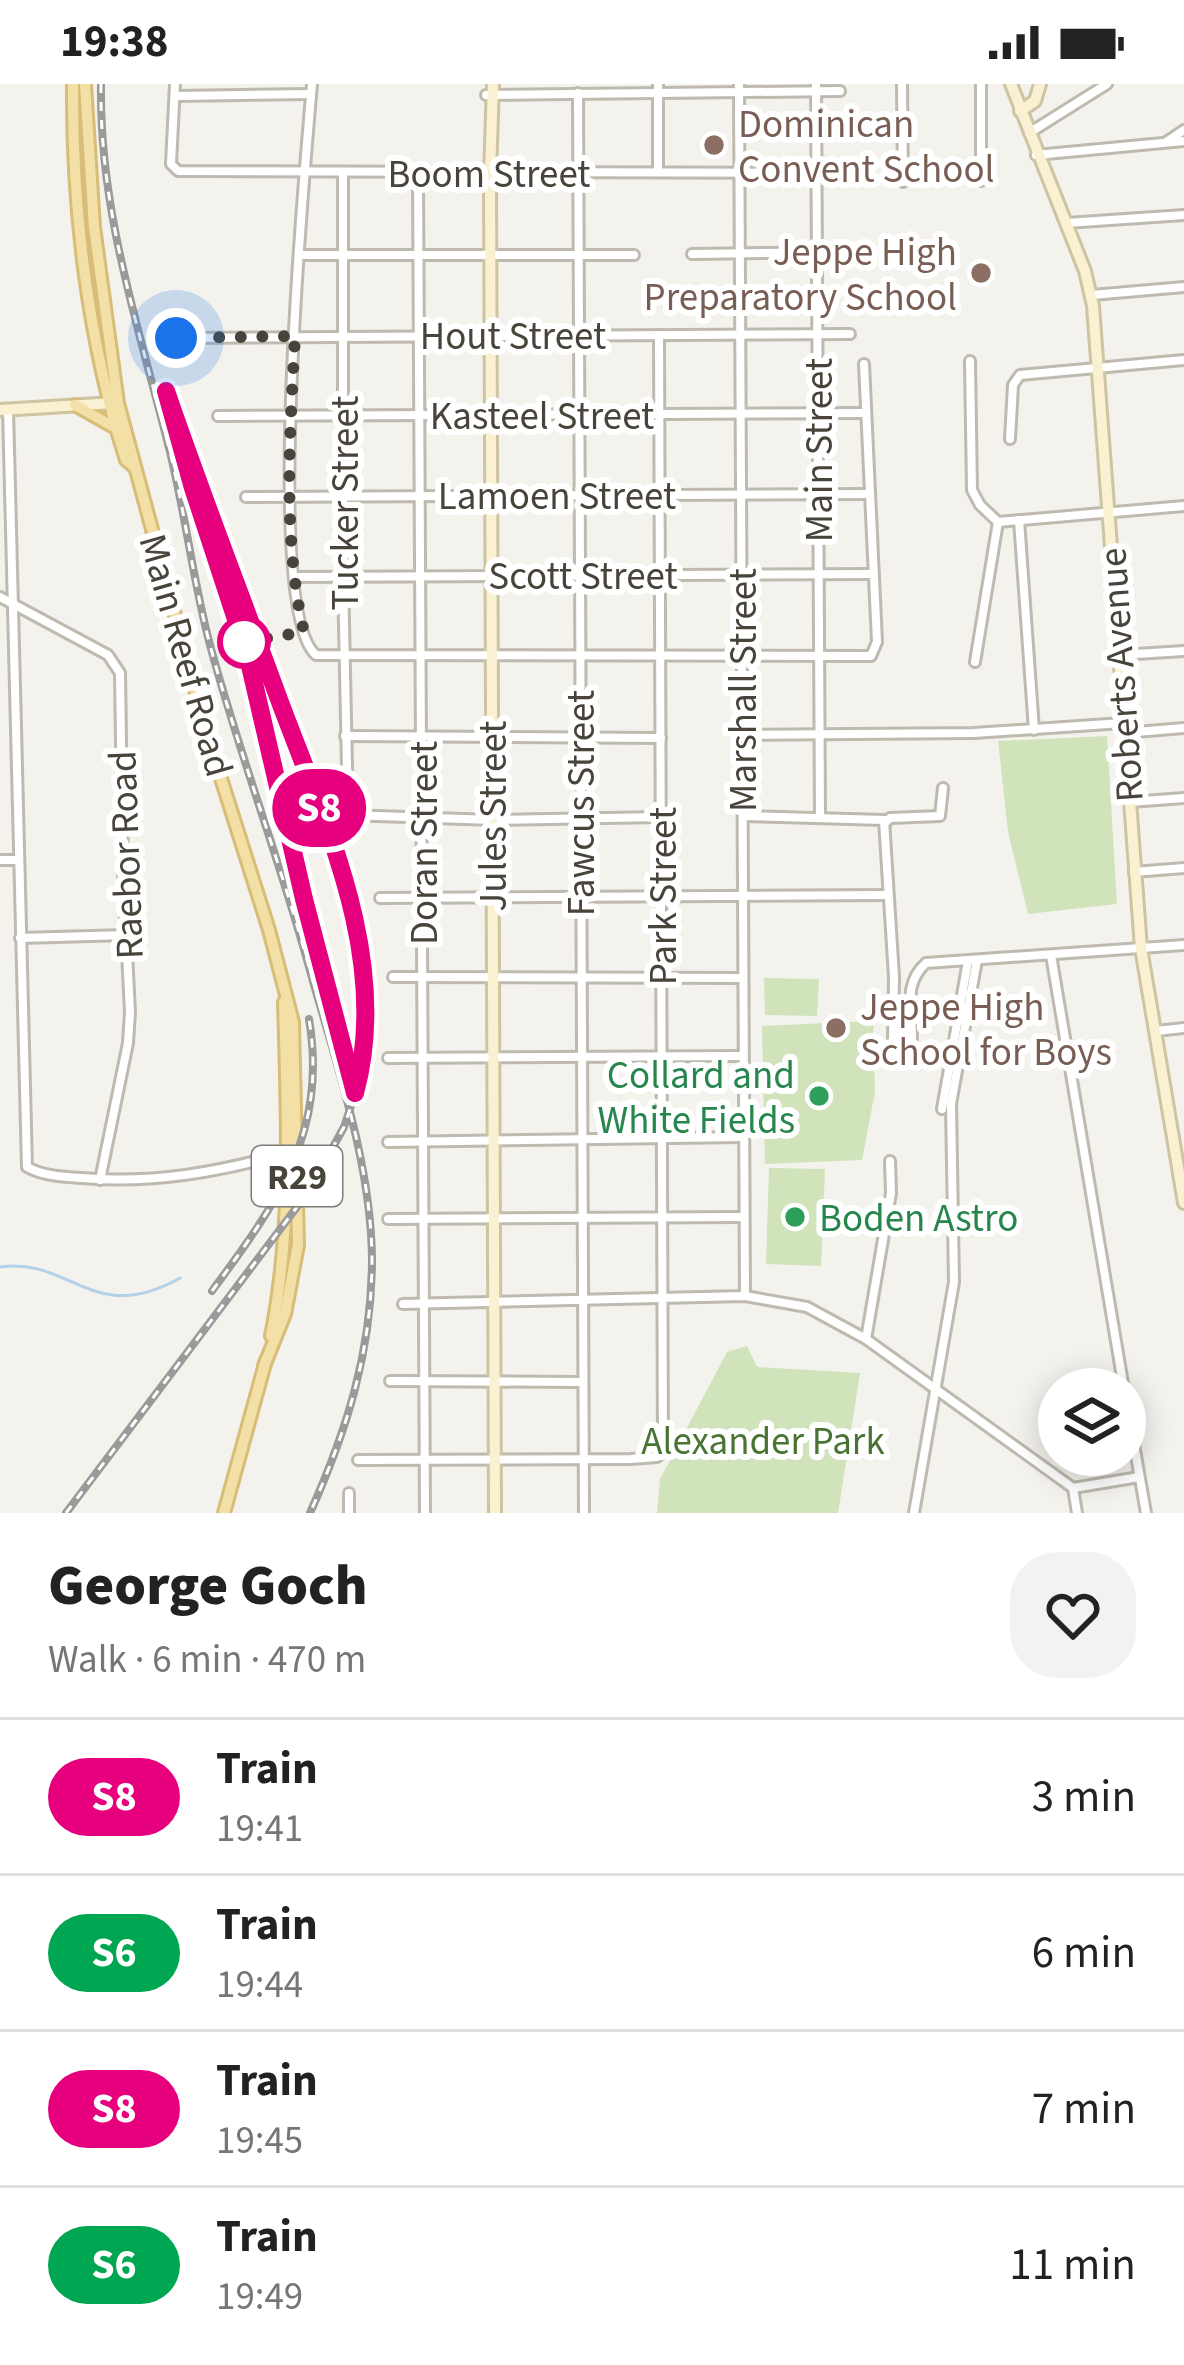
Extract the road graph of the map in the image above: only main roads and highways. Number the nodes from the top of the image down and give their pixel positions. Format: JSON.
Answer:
{"nodes":[{"id":1,"x":73,"y":84,"type":"edge"},
{"id":2,"x":85,"y":84,"type":"edge"},
{"id":3,"x":1011,"y":84,"type":"edge"},
{"id":4,"x":1040,"y":84,"type":"edge"},
{"id":5,"x":490,"y":90,"type":"edge"},
{"id":6,"x":1020,"y":111,"type":"junction"},
{"id":7,"x":104,"y":386,"type":"junction"},
{"id":8,"x":113,"y":403,"type":"junction"},
{"id":9,"x":80,"y":404,"type":"junction"},
{"id":10,"x":4,"y":409,"type":"edge"},
{"id":11,"x":118,"y":433,"type":"junction"},
{"id":12,"x":133,"y":466,"type":"junction"},
{"id":13,"x":1183,"y":1194,"type":"edge"},
{"id":14,"x":224,"y":1513,"type":"edge"},
{"id":15,"x":495,"y":1513,"type":"edge"}],
"edges":[{"from":1,"to":7,"type":"main road","name":"Main Reef Road","number":"R29"},
{"from":2,"to":8,"type":"main road","name":"Main Reef Road","number":"R29"},
{"from":3,"to":6,"type":"main road","name":"Roberts Avenue"},
{"from":4,"to":6,"type":"main road"},
{"from":5,"to":15,"type":"main road","name":"Jules Street"},
{"from":6,"to":13,"type":"main road","name":"Roberts Avenue"},
{"from":7,"to":8,"type":"main road","name":"Main Reef Road","number":"R29"},
{"from":7,"to":9,"type":"main road"},
{"from":8,"to":9,"type":"main road"},
{"from":8,"to":11,"type":"main road","name":"Main Reef Road","number":"R29"},
{"from":8,"to":12,"type":"main road","name":"Main Reef Road","number":"R29"},
{"from":9,"to":10,"type":"main road"},
{"from":9,"to":11,"type":"main road"},
{"from":11,"to":12,"type":"main road","name":"Main Reef Road","number":"R29"},
{"from":12,"to":14,"type":"main road","name":"Main Reef Road","number":"R29"}]}
